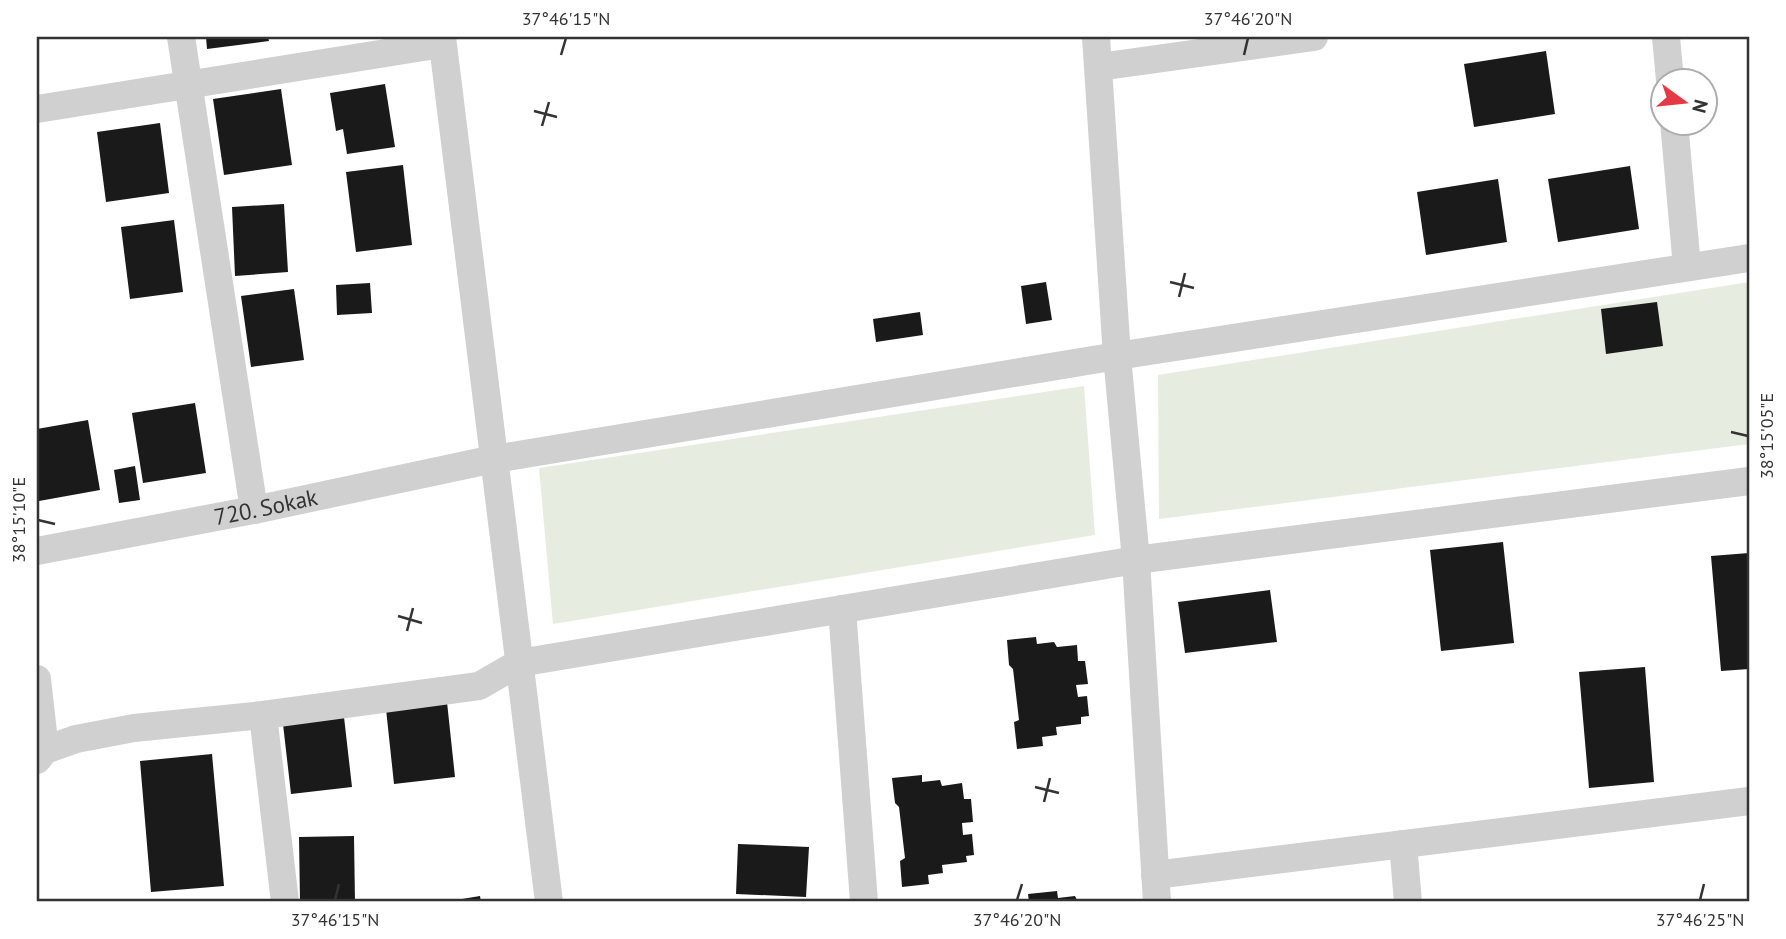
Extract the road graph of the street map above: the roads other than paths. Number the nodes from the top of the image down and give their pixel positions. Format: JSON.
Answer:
{"nodes":[{"id":1,"x":181,"y":37,"type":"edge"},
{"id":2,"x":1096,"y":37,"type":"edge"},
{"id":3,"x":1314,"y":37,"type":"edge"},
{"id":4,"x":1666,"y":37,"type":"edge"},
{"id":5,"x":442,"y":40,"type":"edge"},
{"id":6,"x":1669,"y":66,"type":"edge"},
{"id":7,"x":1099,"y":67,"type":"junction"},
{"id":8,"x":189,"y":85,"type":"junction"},
{"id":9,"x":37,"y":109,"type":"edge"},
{"id":10,"x":1675,"y":136,"type":"edge"},
{"id":11,"x":1749,"y":258,"type":"edge"},
{"id":12,"x":1687,"y":267,"type":"junction"},
{"id":13,"x":1117,"y":356,"type":"junction"},
{"id":14,"x":494,"y":459,"type":"junction"},
{"id":15,"x":1749,"y":481,"type":"edge"},
{"id":16,"x":254,"y":510,"type":"junction"},
{"id":17,"x":37,"y":551,"type":"edge"},
{"id":18,"x":1136,"y":560,"type":"junction"},
{"id":19,"x":842,"y":609,"type":"junction"},
{"id":20,"x":519,"y":663,"type":"junction"},
{"id":21,"x":37,"y":679,"type":"edge"},
{"id":22,"x":262,"y":715,"type":"junction"},
{"id":23,"x":41,"y":755,"type":"edge"},
{"id":24,"x":1749,"y":801,"type":"edge"},
{"id":25,"x":1403,"y":844,"type":"junction"},
{"id":26,"x":1156,"y":889,"type":"edge"},
{"id":27,"x":285,"y":902,"type":"edge"},
{"id":28,"x":549,"y":902,"type":"edge"},
{"id":29,"x":864,"y":902,"type":"edge"},
{"id":30,"x":1408,"y":902,"type":"edge"}],
"edges":[{"from":1,"to":8,"type":"street"},
{"from":2,"to":7,"type":"street"},
{"from":3,"to":7,"type":"street"},
{"from":4,"to":6,"type":"street"},
{"from":5,"to":8,"type":"street"},
{"from":5,"to":14,"type":"street"},
{"from":7,"to":13,"type":"street"},
{"from":8,"to":9,"type":"street"},
{"from":8,"to":16,"type":"street"},
{"from":10,"to":12,"type":"street"},
{"from":11,"to":12,"type":"street","name":"720. Sokak"},
{"from":12,"to":13,"type":"street","name":"720. Sokak"},
{"from":13,"to":14,"type":"street","name":"720. Sokak"},
{"from":13,"to":18,"type":"street"},
{"from":14,"to":16,"type":"street","name":"720. Sokak"},
{"from":14,"to":20,"type":"street"},
{"from":15,"to":18,"type":"street"},
{"from":16,"to":17,"type":"street","name":"720. Sokak"},
{"from":18,"to":19,"type":"street"},
{"from":18,"to":26,"type":"street"},
{"from":19,"to":20,"type":"street"},
{"from":19,"to":29,"type":"street"},
{"from":20,"to":22,"type":"street"},
{"from":20,"to":28,"type":"street"},
{"from":21,"to":23,"type":"street"},
{"from":22,"to":23,"type":"street"},
{"from":22,"to":27,"type":"street"},
{"from":24,"to":25,"type":"street"},
{"from":25,"to":26,"type":"street"},
{"from":25,"to":30,"type":"street"}]}
